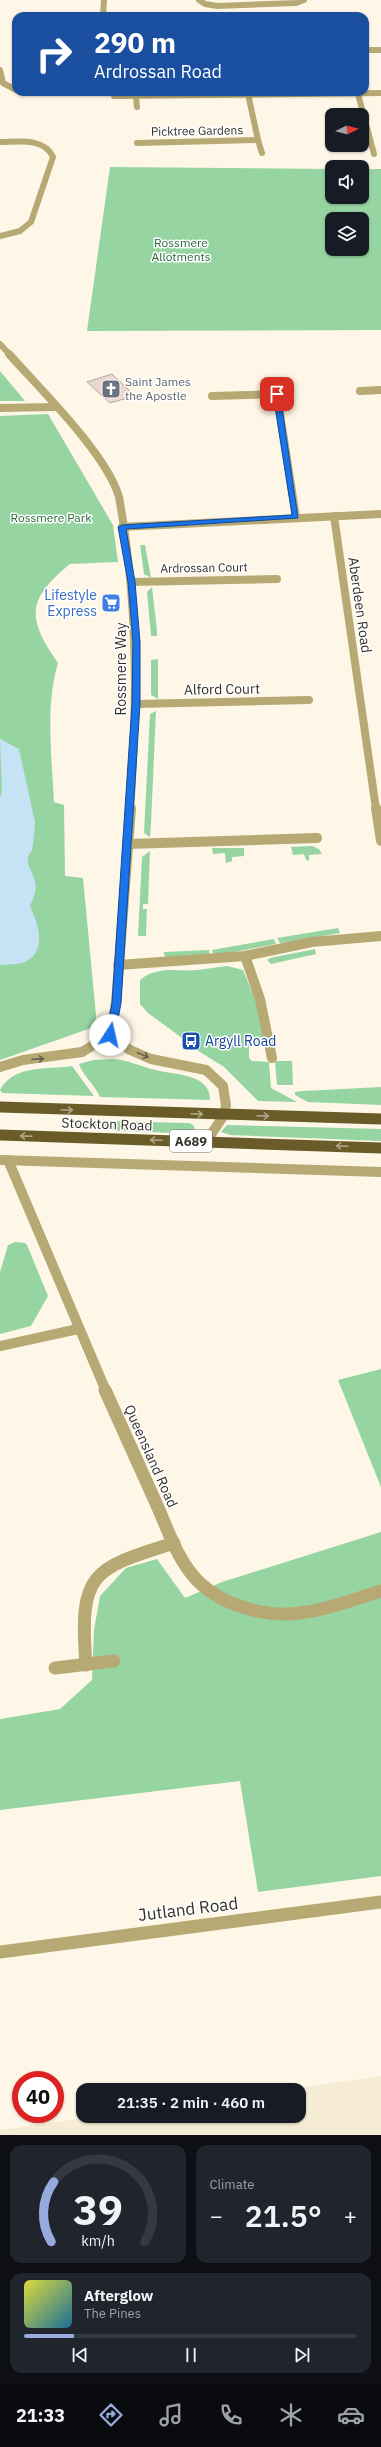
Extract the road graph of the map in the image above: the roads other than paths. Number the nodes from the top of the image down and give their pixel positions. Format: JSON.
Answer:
{"nodes":[{"id":1,"x":104,"y":0,"type":"edge"},
{"id":2,"x":198,"y":0,"type":"edge"},
{"id":3,"x":304,"y":0,"type":"edge"},
{"id":4,"x":103,"y":12,"type":"edge"},
{"id":5,"x":369,"y":50,"type":"edge"},
{"id":6,"x":381,"y":50,"type":"edge"},
{"id":7,"x":0,"y":70,"type":"edge"},
{"id":8,"x":12,"y":88,"type":"edge"},
{"id":9,"x":381,"y":93,"type":"edge"},
{"id":10,"x":369,"y":94,"type":"edge"},
{"id":11,"x":114,"y":96,"type":"dead end"},
{"id":12,"x":173,"y":96,"type":"edge"},
{"id":13,"x":248,"y":96,"type":"edge"},
{"id":14,"x":359,"y":96,"type":"edge"},
{"id":15,"x":136,"y":97,"type":"junction"},
{"id":16,"x":137,"y":107,"type":"dead end"},
{"id":17,"x":155,"y":134,"type":"dead end"},
{"id":18,"x":258,"y":140,"type":"junction"},
{"id":19,"x":0,"y":142,"type":"edge"},
{"id":20,"x":155,"y":142,"type":"junction"},
{"id":21,"x":138,"y":143,"type":"dead end"},
{"id":22,"x":371,"y":143,"type":"joint"},
{"id":23,"x":262,"y":153,"type":"dead end"},
{"id":24,"x":374,"y":154,"type":"dead end"},
{"id":25,"x":0,"y":236,"type":"edge"},
{"id":26,"x":0,"y":344,"type":"edge"},
{"id":27,"x":360,"y":390,"type":"dead end"},
{"id":28,"x":381,"y":390,"type":"edge"},
{"id":29,"x":212,"y":396,"type":"dead end"},
{"id":30,"x":55,"y":407,"type":"junction"},
{"id":31,"x":0,"y":408,"type":"edge"},
{"id":32,"x":381,"y":514,"type":"edge"},
{"id":33,"x":334,"y":516,"type":"junction"},
{"id":34,"x":296,"y":517,"type":"junction"},
{"id":35,"x":122,"y":527,"type":"junction"},
{"id":36,"x":277,"y":579,"type":"dead end"},
{"id":37,"x":132,"y":582,"type":"junction"},
{"id":38,"x":309,"y":700,"type":"dead end"},
{"id":39,"x":136,"y":704,"type":"junction"},
{"id":40,"x":317,"y":838,"type":"dead end"},
{"id":41,"x":381,"y":841,"type":"edge"},
{"id":42,"x":127,"y":844,"type":"junction"},
{"id":43,"x":381,"y":936,"type":"edge"},
{"id":44,"x":245,"y":956,"type":"junction"},
{"id":45,"x":118,"y":965,"type":"junction"},
{"id":46,"x":110,"y":1035,"type":"junction"},
{"id":47,"x":272,"y":1058,"type":"dead end"},
{"id":48,"x":0,"y":1067,"type":"edge"},
{"id":49,"x":0,"y":1108,"type":"edge"},
{"id":50,"x":224,"y":1114,"type":"junction"},
{"id":51,"x":381,"y":1120,"type":"edge"},
{"id":52,"x":0,"y":1135,"type":"edge"},
{"id":53,"x":206,"y":1142,"type":"junction"},
{"id":54,"x":381,"y":1148,"type":"edge"},
{"id":55,"x":4,"y":1160,"type":"edge"},
{"id":56,"x":381,"y":1172,"type":"edge"},
{"id":57,"x":78,"y":1329,"type":"junction"},
{"id":58,"x":0,"y":1346,"type":"edge"},
{"id":59,"x":174,"y":1543,"type":"junction"},
{"id":60,"x":381,"y":1591,"type":"edge"},
{"id":61,"x":114,"y":1661,"type":"dead end"},
{"id":62,"x":86,"y":1665,"type":"junction"},
{"id":63,"x":55,"y":1668,"type":"dead end"},
{"id":64,"x":381,"y":1902,"type":"edge"},
{"id":65,"x":0,"y":1952,"type":"edge"}],
"edges":[{"from":1,"to":4,"type":"street"},
{"from":2,"to":3,"type":"street"},
{"from":5,"to":6,"type":"street"},
{"from":7,"to":8,"type":"street"},
{"from":9,"to":10,"type":"street"},
{"from":11,"to":15,"type":"street"},
{"from":12,"to":15,"type":"street"},
{"from":13,"to":18,"type":"street","name":"Picktree Gardens"},
{"from":14,"to":22,"type":"street"},
{"from":15,"to":16,"type":"street"},
{"from":17,"to":20,"type":"street"},
{"from":18,"to":20,"type":"street","name":"Picktree Gardens"},
{"from":18,"to":23,"type":"street"},
{"from":19,"to":25,"type":"street"},
{"from":20,"to":21,"type":"street","name":"Picktree Gardens"},
{"from":22,"to":24,"type":"street"},
{"from":26,"to":30,"type":"street","name":"Rossmere Way"},
{"from":27,"to":28,"type":"street"},
{"from":29,"to":34,"type":"street"},
{"from":30,"to":31,"type":"street"},
{"from":30,"to":35,"type":"street","name":"Rossmere Way"},
{"from":32,"to":33,"type":"street"},
{"from":33,"to":34,"type":"street"},
{"from":33,"to":41,"type":"street","name":"Aberdeen Road"},
{"from":34,"to":35,"type":"street"},
{"from":35,"to":37,"type":"street","name":"Rossmere Way"},
{"from":36,"to":37,"type":"street","name":"Ardrossan Court"},
{"from":37,"to":39,"type":"street","name":"Rossmere Way"},
{"from":38,"to":39,"type":"street","name":"Alford Court"},
{"from":39,"to":42,"type":"street","name":"Rossmere Way"},
{"from":40,"to":42,"type":"street"},
{"from":42,"to":45,"type":"street","name":"Rossmere Way"},
{"from":43,"to":44,"type":"street"},
{"from":44,"to":45,"type":"street"},
{"from":44,"to":47,"type":"street"},
{"from":45,"to":46,"type":"street","name":"Rossmere Way"},
{"from":48,"to":46,"type":"street","one_way":true},
{"from":46,"to":50,"type":"street","one_way":true},
{"from":49,"to":50,"type":"highway","name":"Stockton Road","number":"A689","one_way":true},
{"from":50,"to":51,"type":"highway","name":"Stockton Road","number":"A689","one_way":true},
{"from":50,"to":53,"type":"street"},
{"from":53,"to":52,"type":"highway","name":"Stockton Road","number":"A689","one_way":true},
{"from":54,"to":53,"type":"highway","name":"Stockton Road","number":"A689","one_way":true},
{"from":55,"to":56,"type":"street"},
{"from":55,"to":57,"type":"street","name":"Queensland Road"},
{"from":57,"to":58,"type":"street"},
{"from":57,"to":59,"type":"street","name":"Queensland Road"},
{"from":59,"to":60,"type":"street","name":"Queensland Road"},
{"from":59,"to":62,"type":"street"},
{"from":61,"to":62,"type":"street"},
{"from":62,"to":63,"type":"street"},
{"from":64,"to":65,"type":"street","name":"Jutland Road"}]}
